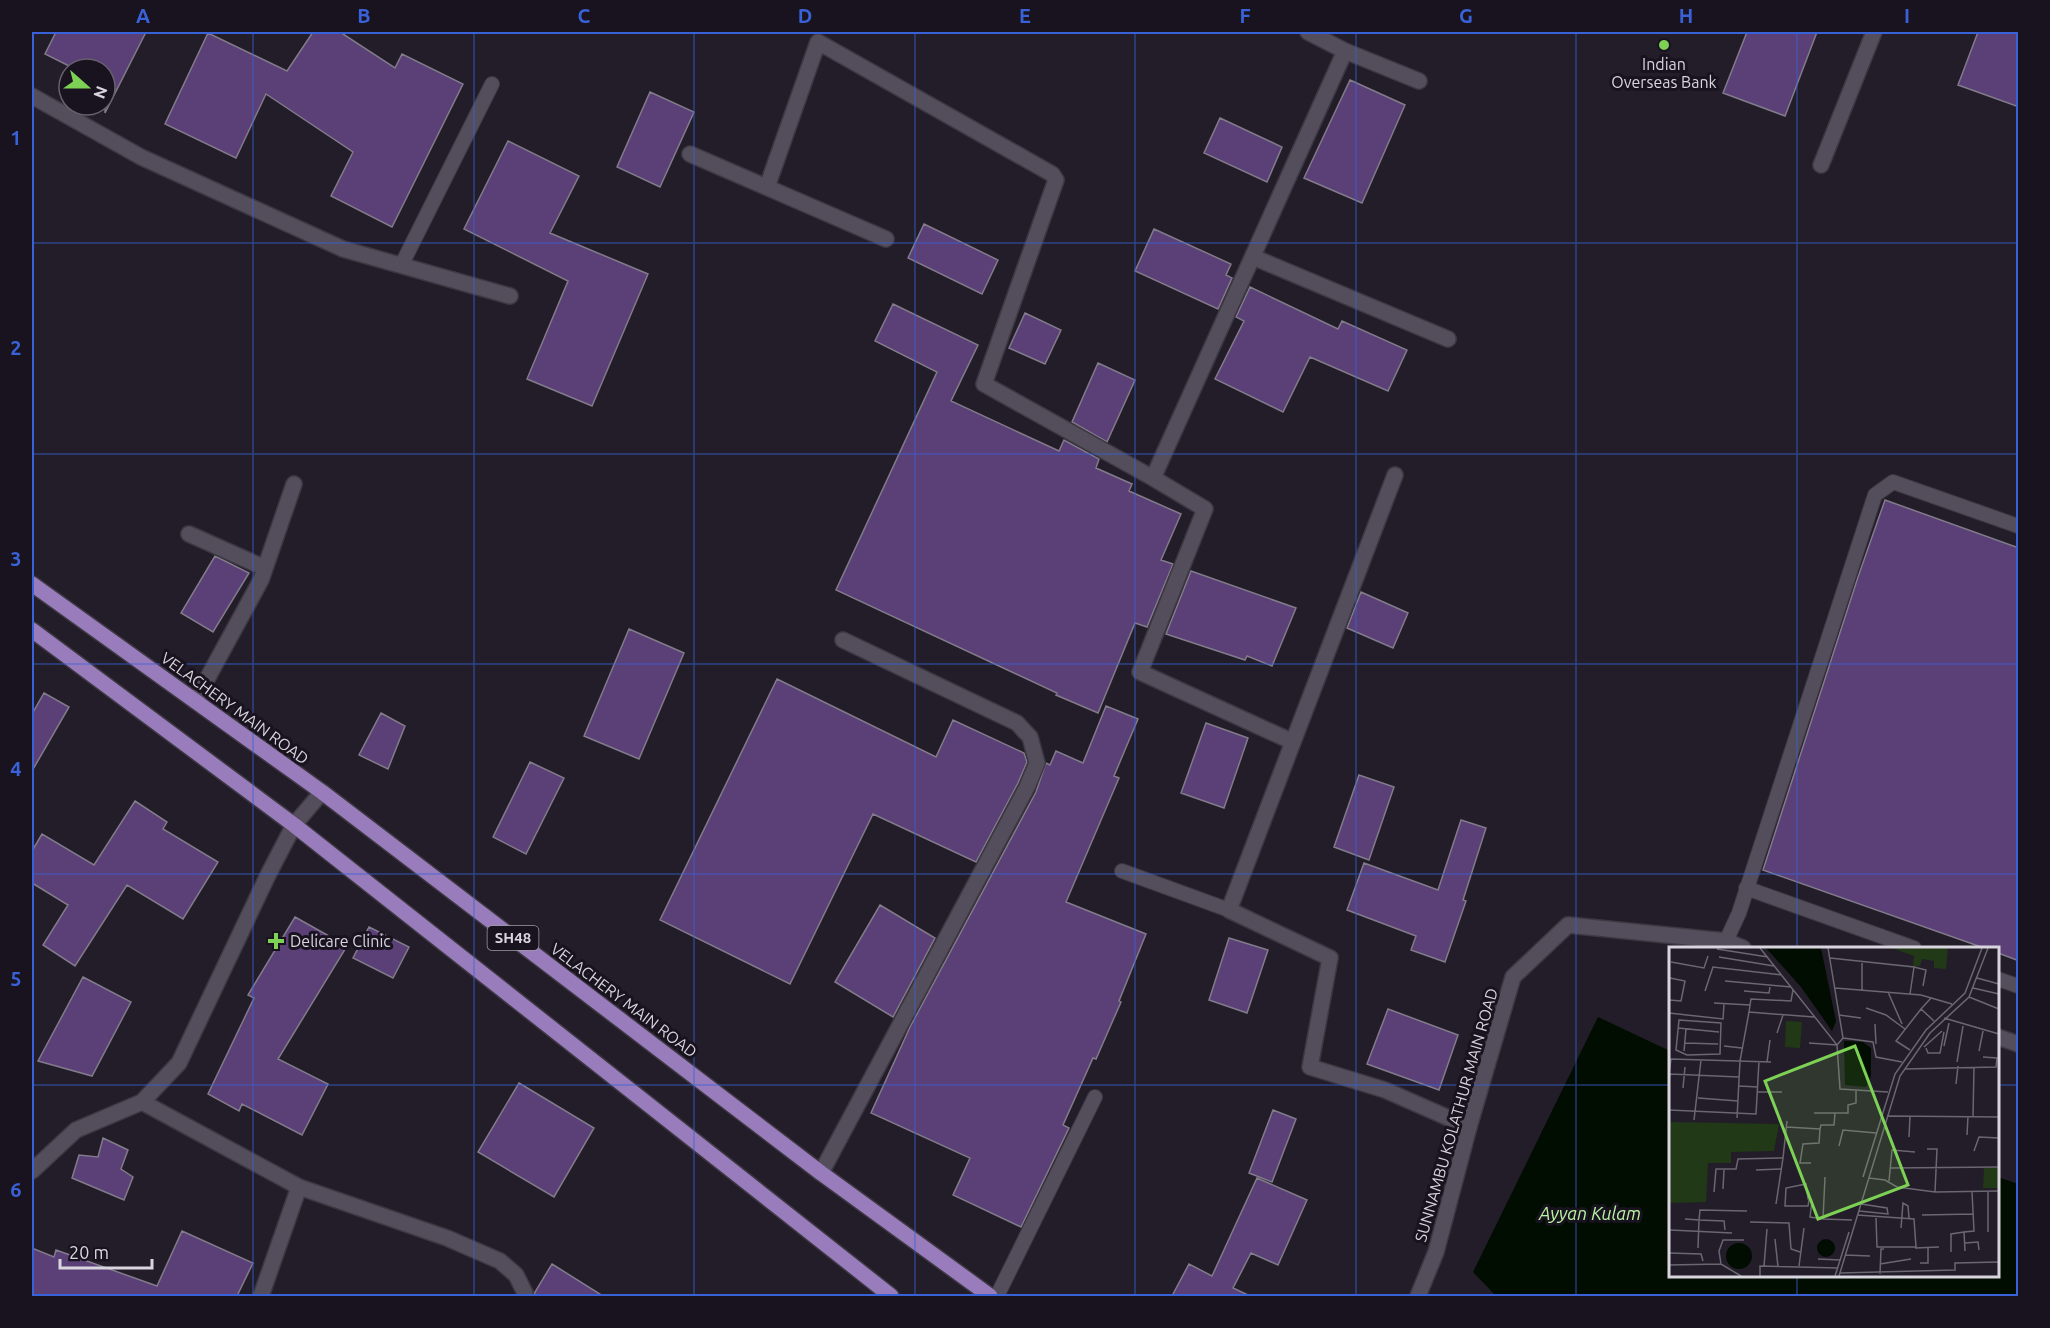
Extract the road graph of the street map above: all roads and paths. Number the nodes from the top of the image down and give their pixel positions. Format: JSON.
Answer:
{"nodes":[{"id":1,"x":1308,"y":32,"type":"edge"},
{"id":2,"x":1874,"y":32,"type":"edge"},
{"id":3,"x":1345,"y":51,"type":"junction"},
{"id":4,"x":1419,"y":81,"type":"dead end"},
{"id":5,"x":492,"y":84,"type":"dead end"},
{"id":6,"x":32,"y":96,"type":"edge"},
{"id":7,"x":690,"y":154,"type":"dead end"},
{"id":8,"x":1821,"y":165,"type":"dead end"},
{"id":9,"x":767,"y":187,"type":"junction"},
{"id":10,"x":886,"y":239,"type":"dead end"},
{"id":11,"x":1253,"y":257,"type":"junction"},
{"id":12,"x":402,"y":264,"type":"junction"},
{"id":13,"x":510,"y":296,"type":"dead end"},
{"id":14,"x":1448,"y":339,"type":"dead end"},
{"id":15,"x":1395,"y":475,"type":"dead end"},
{"id":16,"x":1153,"y":478,"type":"junction"},
{"id":17,"x":294,"y":484,"type":"dead end"},
{"id":18,"x":2019,"y":526,"type":"edge"},
{"id":19,"x":189,"y":534,"type":"dead end"},
{"id":20,"x":265,"y":568,"type":"junction"},
{"id":21,"x":32,"y":584,"type":"edge"},
{"id":22,"x":32,"y":630,"type":"edge"},
{"id":23,"x":843,"y":640,"type":"dead end"},
{"id":24,"x":195,"y":701,"type":"junction"},
{"id":25,"x":1293,"y":742,"type":"junction"},
{"id":26,"x":322,"y":792,"type":"junction"},
{"id":27,"x":294,"y":825,"type":"junction"},
{"id":28,"x":1122,"y":871,"type":"dead end"},
{"id":29,"x":1746,"y":888,"type":"junction"},
{"id":30,"x":1229,"y":910,"type":"junction"},
{"id":31,"x":1726,"y":941,"type":"junction"},
{"id":32,"x":1741,"y":947,"type":"edge"},
{"id":33,"x":1911,"y":947,"type":"edge"},
{"id":34,"x":1999,"y":979,"type":"edge"},
{"id":35,"x":2019,"y":986,"type":"edge"},
{"id":36,"x":1999,"y":1037,"type":"edge"},
{"id":37,"x":2019,"y":1044,"type":"edge"},
{"id":38,"x":1095,"y":1097,"type":"dead end"},
{"id":39,"x":142,"y":1102,"type":"junction"},
{"id":40,"x":1469,"y":1127,"type":"junction"},
{"id":41,"x":32,"y":1171,"type":"edge"},
{"id":42,"x":821,"y":1173,"type":"junction"},
{"id":43,"x":299,"y":1187,"type":"junction"},
{"id":44,"x":261,"y":1296,"type":"edge"},
{"id":45,"x":524,"y":1296,"type":"edge"},
{"id":46,"x":891,"y":1296,"type":"edge"},
{"id":47,"x":990,"y":1296,"type":"edge"},
{"id":48,"x":997,"y":1296,"type":"edge"},
{"id":49,"x":1418,"y":1296,"type":"edge"}],
"edges":[{"from":1,"to":3,"type":"street"},
{"from":2,"to":8,"type":"street"},
{"from":3,"to":4,"type":"street"},
{"from":3,"to":11,"type":"street"},
{"from":5,"to":12,"type":"lane"},
{"from":6,"to":12,"type":"street"},
{"from":7,"to":9,"type":"street"},
{"from":9,"to":10,"type":"street"},
{"from":9,"to":16,"type":"street"},
{"from":11,"to":14,"type":"street"},
{"from":11,"to":16,"type":"street"},
{"from":12,"to":13,"type":"street"},
{"from":15,"to":25,"type":"street"},
{"from":16,"to":25,"type":"street"},
{"from":17,"to":20,"type":"street"},
{"from":18,"to":29,"type":"lane"},
{"from":19,"to":20,"type":"street"},
{"from":20,"to":24,"type":"street"},
{"from":21,"to":24,"type":"main road","name":"VELACHERY MAIN ROAD","number":"SH48"},
{"from":22,"to":27,"type":"main road","number":"SH48"},
{"from":23,"to":42,"type":"street"},
{"from":24,"to":26,"type":"main road","name":"VELACHERY MAIN ROAD","number":"SH48"},
{"from":25,"to":30,"type":"street"},
{"from":26,"to":27,"type":"street"},
{"from":26,"to":42,"type":"main road","name":"VELACHERY MAIN ROAD","number":"SH48"},
{"from":27,"to":39,"type":"street"},
{"from":27,"to":46,"type":"main road","number":"SH48"},
{"from":28,"to":30,"type":"lane"},
{"from":29,"to":31,"type":"lane"},
{"from":29,"to":33,"type":"lane"},
{"from":30,"to":40,"type":"street"},
{"from":31,"to":32,"type":"street","name":"SUNNAMBU KOLATHUR MAIN ROAD"},
{"from":31,"to":40,"type":"street","name":"SUNNAMBU KOLATHUR MAIN ROAD"},
{"from":34,"to":35,"type":"lane"},
{"from":36,"to":37,"type":"street"},
{"from":38,"to":48,"type":"lane"},
{"from":39,"to":41,"type":"street"},
{"from":39,"to":43,"type":"street"},
{"from":40,"to":49,"type":"street","name":"SUNNAMBU KOLATHUR MAIN ROAD"},
{"from":42,"to":47,"type":"main road","name":"VELACHERY MAIN ROAD","number":"SH48"},
{"from":43,"to":44,"type":"street"},
{"from":43,"to":45,"type":"street"}]}
